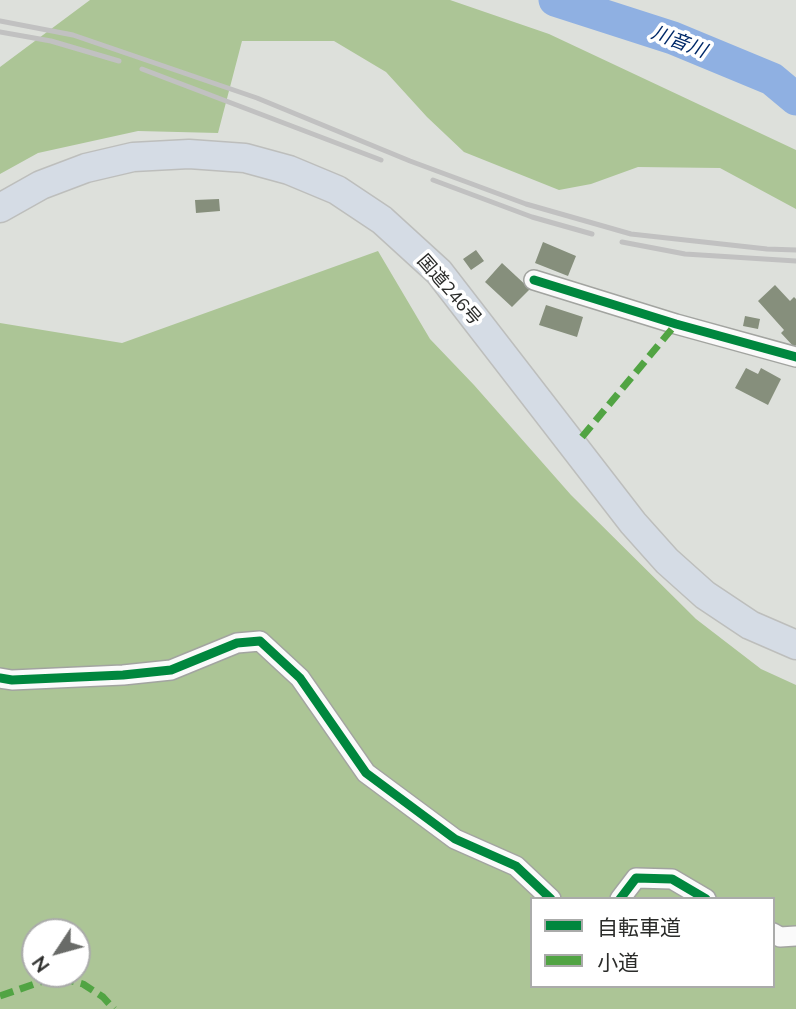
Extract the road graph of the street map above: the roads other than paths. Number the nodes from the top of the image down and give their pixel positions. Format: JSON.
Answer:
{"nodes":[{"id":1,"x":0,"y":208,"type":"edge"},
{"id":2,"x":534,"y":280,"type":"dead end"},
{"id":3,"x":796,"y":357,"type":"edge"},
{"id":4,"x":796,"y":645,"type":"edge"},
{"id":5,"x":0,"y":678,"type":"edge"},
{"id":6,"x":549,"y":897,"type":"edge"},
{"id":7,"x":622,"y":897,"type":"edge"},
{"id":8,"x":703,"y":897,"type":"edge"},
{"id":9,"x":775,"y":934,"type":"edge"},
{"id":10,"x":796,"y":936,"type":"edge"}],
"edges":[{"from":1,"to":4,"type":"highway","name":"国道246号"},
{"from":2,"to":3,"type":"street"},
{"from":5,"to":6,"type":"street"},
{"from":7,"to":8,"type":"street"},
{"from":9,"to":10,"type":"street"}]}
